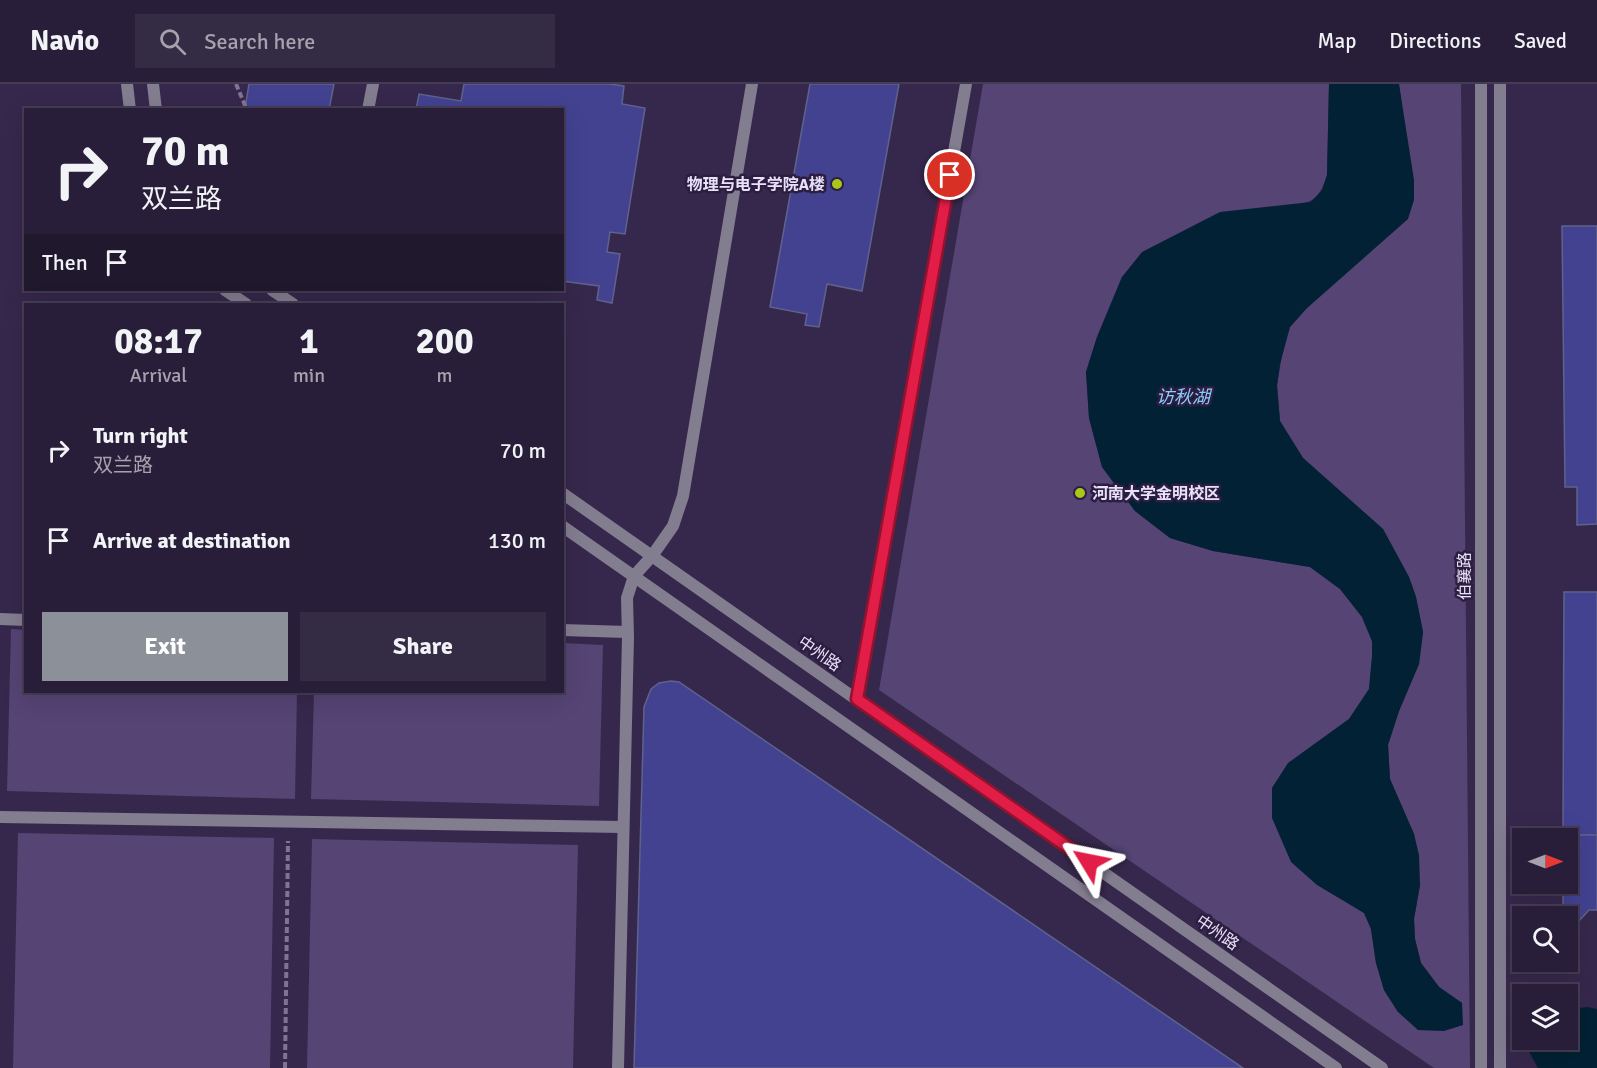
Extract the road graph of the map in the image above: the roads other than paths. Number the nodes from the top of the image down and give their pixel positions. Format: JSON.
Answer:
{"nodes":[{"id":1,"x":127,"y":84,"type":"edge"},
{"id":2,"x":153,"y":84,"type":"edge"},
{"id":3,"x":373,"y":84,"type":"edge"},
{"id":4,"x":966,"y":84,"type":"edge"},
{"id":5,"x":1481,"y":84,"type":"edge"},
{"id":6,"x":1500,"y":84,"type":"edge"},
{"id":7,"x":749,"y":85,"type":"edge"},
{"id":8,"x":130,"y":108,"type":"edge"},
{"id":9,"x":156,"y":108,"type":"edge"},
{"id":10,"x":368,"y":108,"type":"edge"},
{"id":11,"x":226,"y":291,"type":"edge"},
{"id":12,"x":274,"y":291,"type":"edge"},
{"id":13,"x":244,"y":303,"type":"edge"},
{"id":14,"x":292,"y":303,"type":"edge"},
{"id":15,"x":564,"y":494,"type":"edge"},
{"id":16,"x":564,"y":527,"type":"edge"},
{"id":17,"x":652,"y":556,"type":"junction"},
{"id":18,"x":634,"y":576,"type":"junction"},
{"id":19,"x":0,"y":620,"type":"edge"},
{"id":20,"x":24,"y":620,"type":"edge"},
{"id":21,"x":564,"y":630,"type":"edge"},
{"id":22,"x":627,"y":632,"type":"junction"},
{"id":23,"x":857,"y":699,"type":"junction"},
{"id":24,"x":0,"y":817,"type":"edge"},
{"id":25,"x":623,"y":827,"type":"junction"},
{"id":26,"x":618,"y":1068,"type":"edge"},
{"id":27,"x":1336,"y":1068,"type":"edge"},
{"id":28,"x":1382,"y":1068,"type":"edge"},
{"id":29,"x":1481,"y":1068,"type":"edge"},
{"id":30,"x":1500,"y":1068,"type":"edge"}],
"edges":[{"from":1,"to":8,"type":"lane"},
{"from":2,"to":9,"type":"lane"},
{"from":3,"to":10,"type":"lane"},
{"from":4,"to":23,"type":"lane"},
{"from":5,"to":29,"type":"lane","name":"伯襄路"},
{"from":6,"to":30,"type":"lane"},
{"from":7,"to":17,"type":"lane"},
{"from":11,"to":13,"type":"lane"},
{"from":12,"to":14,"type":"lane"},
{"from":15,"to":17,"type":"lane","name":"中州路"},
{"from":16,"to":18,"type":"lane"},
{"from":17,"to":18,"type":"lane"},
{"from":17,"to":23,"type":"lane","name":"中州路"},
{"from":18,"to":22,"type":"lane"},
{"from":18,"to":27,"type":"lane"},
{"from":19,"to":20,"type":"lane"},
{"from":21,"to":22,"type":"lane"},
{"from":22,"to":25,"type":"lane"},
{"from":23,"to":28,"type":"lane","name":"中州路"},
{"from":24,"to":25,"type":"lane"},
{"from":25,"to":26,"type":"lane"}]}
